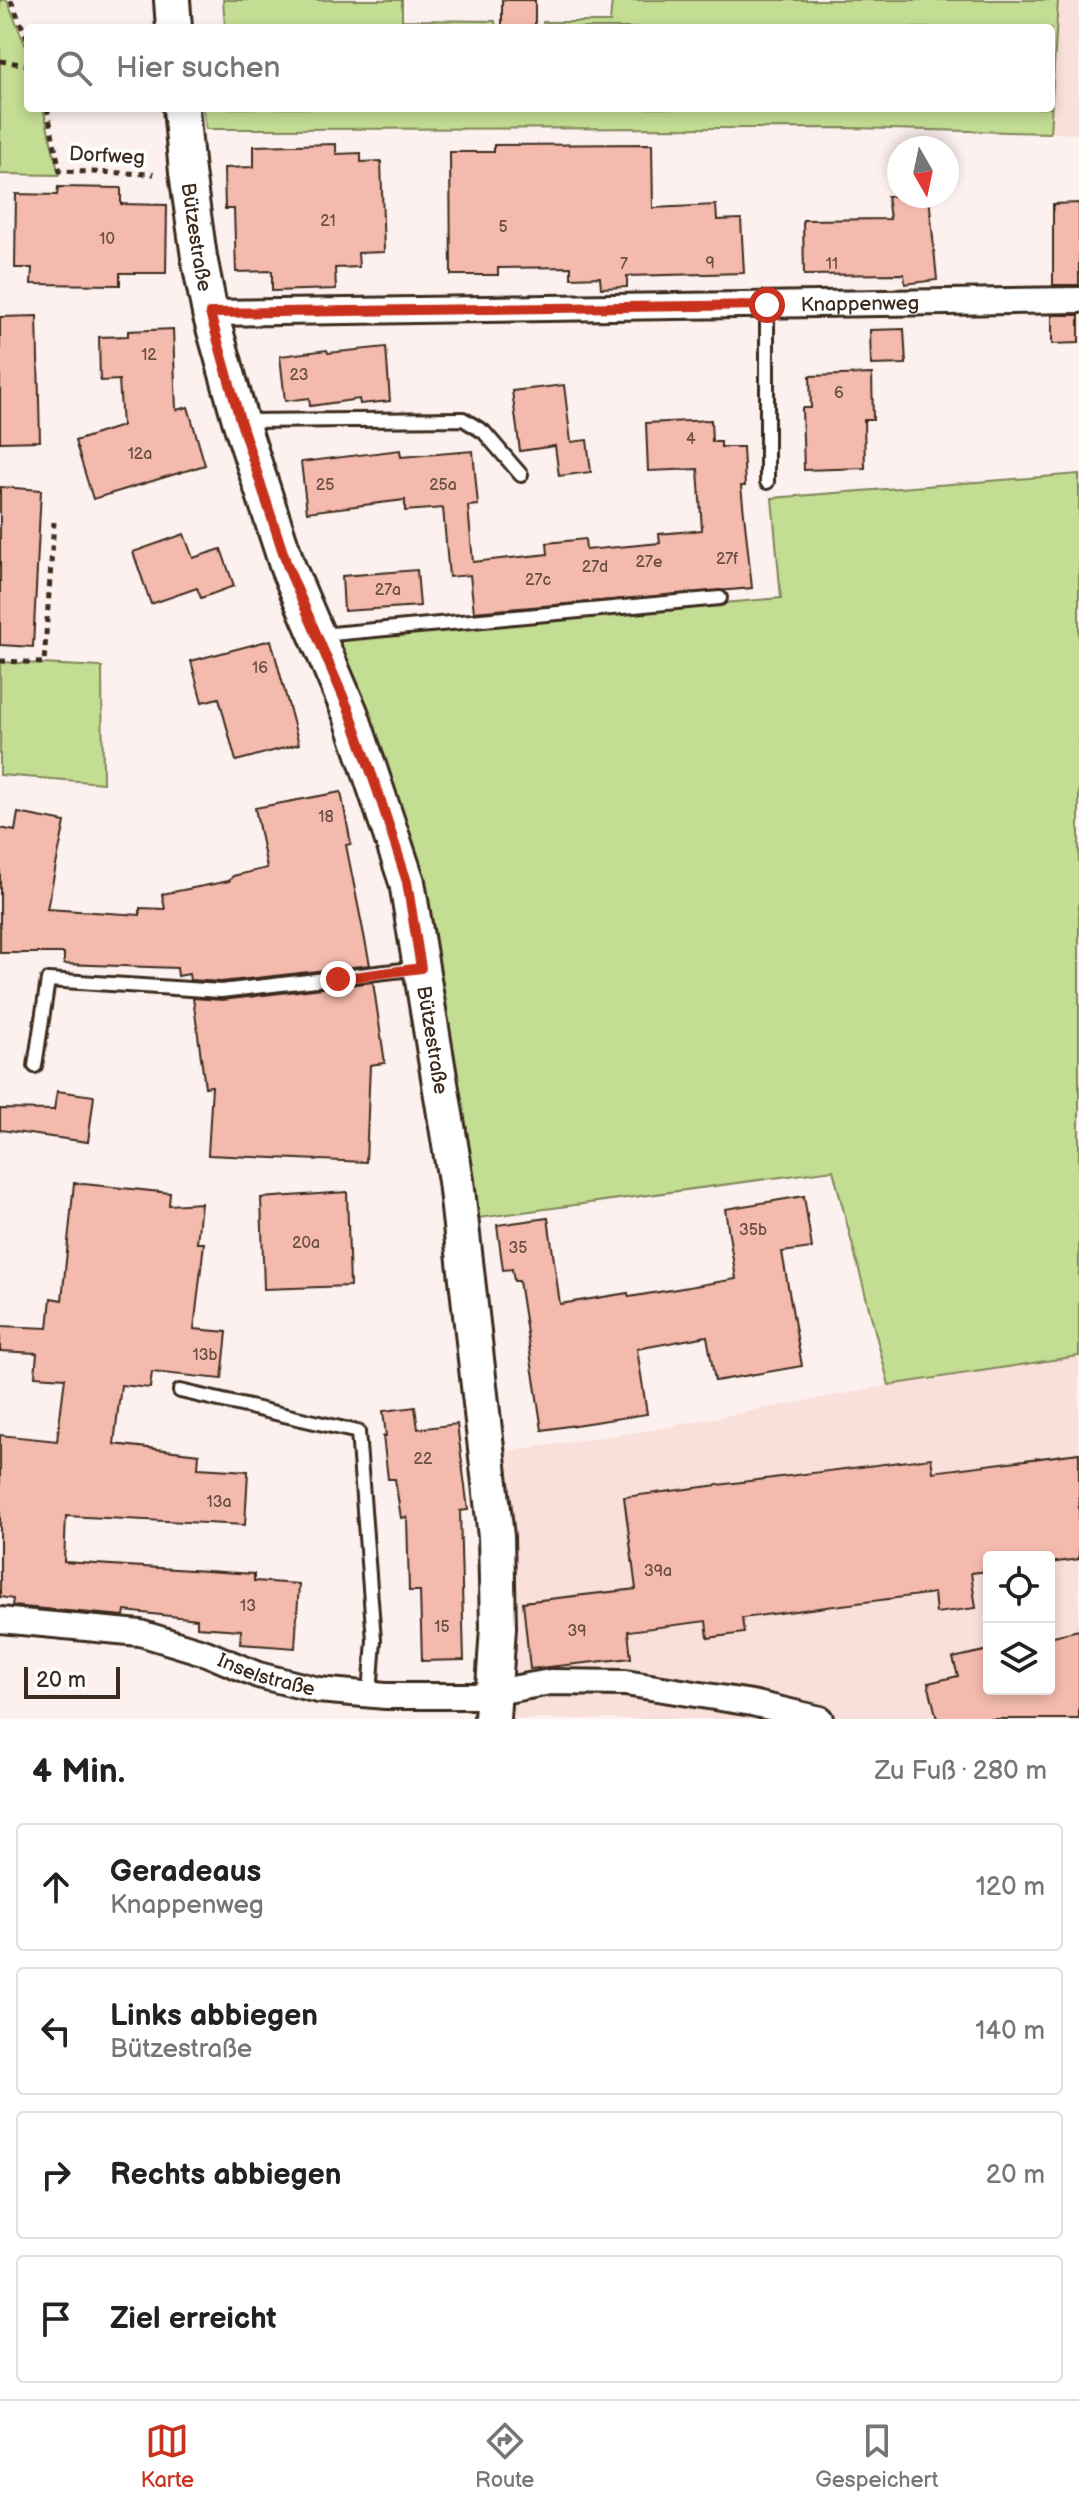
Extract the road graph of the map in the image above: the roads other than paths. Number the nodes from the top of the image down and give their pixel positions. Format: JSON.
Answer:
{"nodes":[{"id":1,"x":172,"y":0,"type":"edge"},
{"id":2,"x":174,"y":24,"type":"edge"},
{"id":3,"x":181,"y":112,"type":"edge"},
{"id":4,"x":1079,"y":300,"type":"edge"},
{"id":5,"x":767,"y":305,"type":"junction"},
{"id":6,"x":210,"y":313,"type":"junction"},
{"id":7,"x":240,"y":420,"type":"junction"},
{"id":8,"x":521,"y":475,"type":"dead end"},
{"id":9,"x":767,"y":482,"type":"dead end"},
{"id":10,"x":720,"y":598,"type":"dead end"},
{"id":11,"x":317,"y":635,"type":"junction"},
{"id":12,"x":421,"y":968,"type":"junction"},
{"id":13,"x":35,"y":1066,"type":"dead end"},
{"id":14,"x":180,"y":1391,"type":"dead end"},
{"id":15,"x":0,"y":1620,"type":"edge"},
{"id":16,"x":370,"y":1694,"type":"junction"},
{"id":17,"x":493,"y":1707,"type":"edge"},
{"id":18,"x":820,"y":1719,"type":"edge"}],
"edges":[{"from":1,"to":2,"type":"main road"},
{"from":3,"to":6,"type":"main road","name":"Bützestraße"},
{"from":4,"to":5,"type":"street","name":"Knappenweg"},
{"from":5,"to":6,"type":"street","name":"Knappenweg"},
{"from":5,"to":9,"type":"lane"},
{"from":6,"to":7,"type":"main road","name":"Bützestraße"},
{"from":7,"to":8,"type":"lane"},
{"from":7,"to":11,"type":"main road","name":"Bützestraße"},
{"from":10,"to":11,"type":"lane"},
{"from":11,"to":12,"type":"main road","name":"Bützestraße"},
{"from":12,"to":13,"type":"lane"},
{"from":12,"to":17,"type":"main road","name":"Bützestraße"},
{"from":14,"to":16,"type":"lane"},
{"from":15,"to":16,"type":"street","name":"Inselstraße"},
{"from":16,"to":17,"type":"street","name":"Inselstraße"},
{"from":17,"to":18,"type":"street","name":"Inselstraße"}]}
